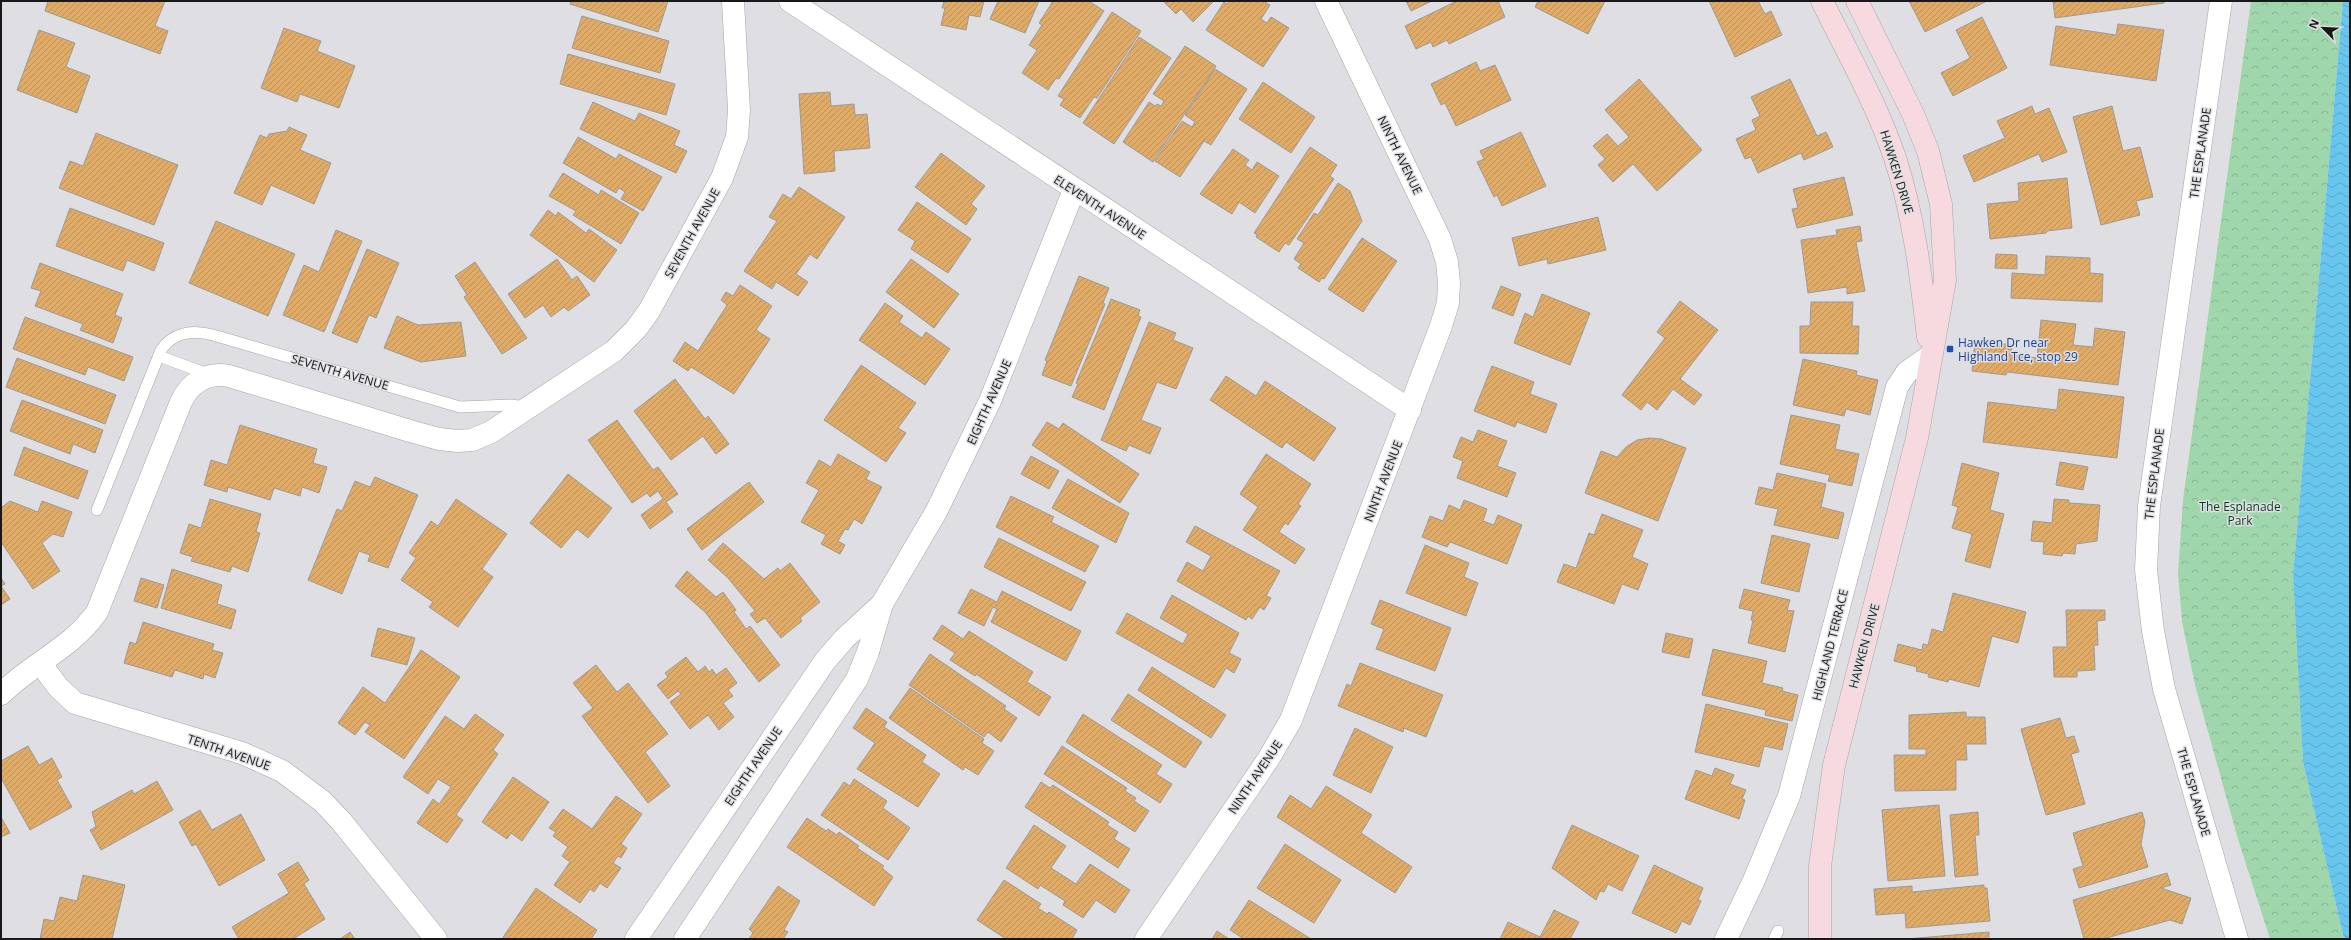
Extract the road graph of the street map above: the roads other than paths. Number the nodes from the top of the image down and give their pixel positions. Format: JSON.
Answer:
{"nodes":[{"id":1,"x":733,"y":1,"type":"edge"},
{"id":2,"x":790,"y":1,"type":"edge"},
{"id":3,"x":1326,"y":1,"type":"edge"},
{"id":4,"x":1822,"y":1,"type":"edge"},
{"id":5,"x":1857,"y":1,"type":"edge"},
{"id":6,"x":2221,"y":1,"type":"edge"},
{"id":7,"x":1074,"y":190,"type":"junction"},
{"id":8,"x":158,"y":356,"type":"junction"},
{"id":9,"x":1930,"y":356,"type":"junction"},
{"id":10,"x":211,"y":376,"type":"junction"},
{"id":11,"x":531,"y":407,"type":"junction"},
{"id":12,"x":1410,"y":410,"type":"junction"},
{"id":13,"x":97,"y":510,"type":"dead end"},
{"id":14,"x":882,"y":604,"type":"junction"},
{"id":15,"x":41,"y":664,"type":"junction"},
{"id":16,"x":5,"y":687,"type":"edge"},
{"id":17,"x":436,"y":939,"type":"edge"},
{"id":18,"x":636,"y":939,"type":"edge"},
{"id":19,"x":685,"y":939,"type":"edge"},
{"id":20,"x":1146,"y":939,"type":"edge"},
{"id":21,"x":1726,"y":939,"type":"edge"},
{"id":22,"x":1820,"y":939,"type":"edge"},
{"id":23,"x":2238,"y":939,"type":"edge"}],
"edges":[{"from":1,"to":11,"type":"street","name":"SEVENTH AVENUE"},
{"from":2,"to":7,"type":"street","name":"ELEVENTH AVENUE"},
{"from":3,"to":12,"type":"street","name":"NINTH AVENUE"},
{"from":4,"to":9,"type":"main road","name":"HAWKEN DRIVE"},
{"from":5,"to":9,"type":"main road","name":"HAWKEN DRIVE"},
{"from":6,"to":23,"type":"street","name":"THE ESPLANADE"},
{"from":7,"to":12,"type":"street","name":"ELEVENTH AVENUE"},
{"from":7,"to":14,"type":"street","name":"EIGHTH AVENUE"},
{"from":8,"to":10,"type":"lane","name":"SEVENTH AVENUE"},
{"from":8,"to":11,"type":"lane","name":"SEVENTH AVENUE"},
{"from":8,"to":13,"type":"lane","name":"SEVENTH AVENUE"},
{"from":9,"to":21,"type":"street","name":"HIGHLAND TERRACE"},
{"from":9,"to":22,"type":"main road","name":"HAWKEN DRIVE"},
{"from":10,"to":11,"type":"street","name":"SEVENTH AVENUE"},
{"from":10,"to":15,"type":"street","name":"SEVENTH AVENUE"},
{"from":12,"to":20,"type":"street","name":"NINTH AVENUE"},
{"from":14,"to":18,"type":"street","name":"EIGHTH AVENUE"},
{"from":14,"to":19,"type":"street","name":"EIGHTH AVENUE"},
{"from":15,"to":16,"type":"street","name":"SEVENTH AVENUE"},
{"from":15,"to":17,"type":"street","name":"TENTH AVENUE"}]}
